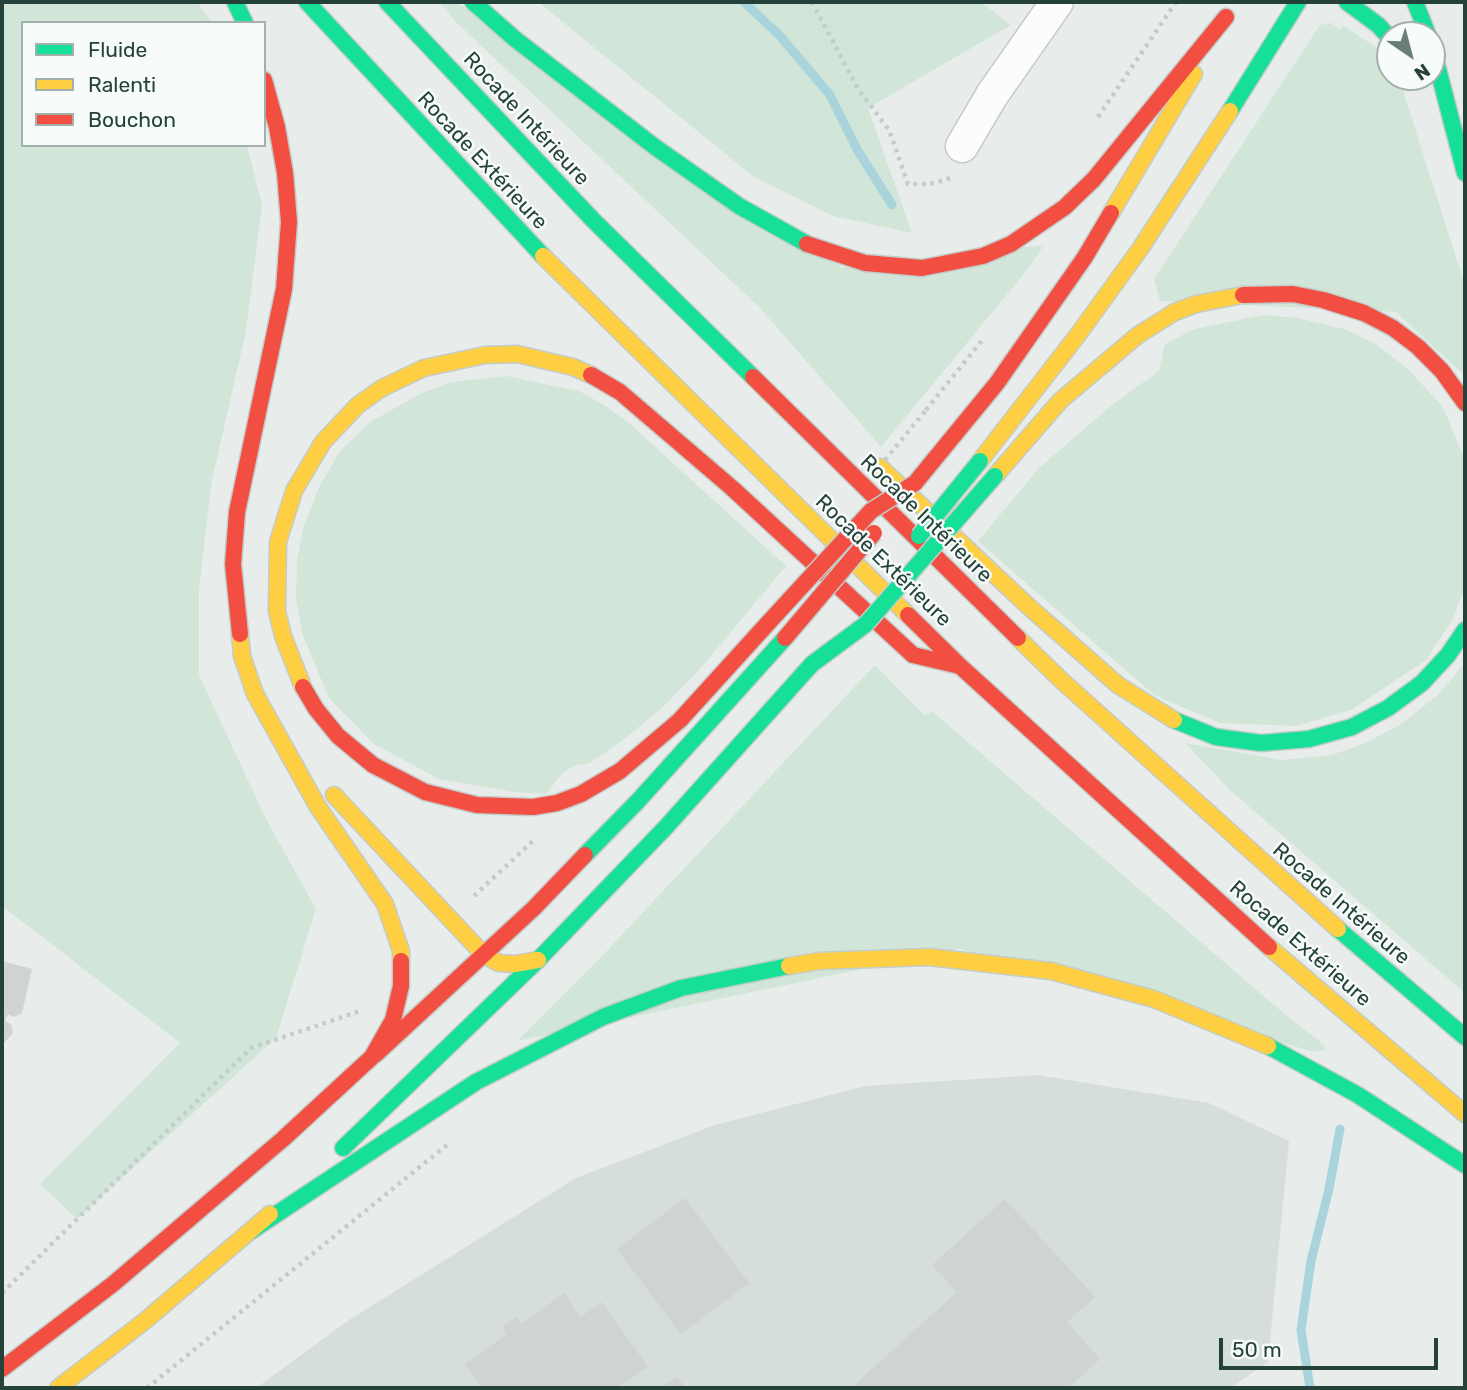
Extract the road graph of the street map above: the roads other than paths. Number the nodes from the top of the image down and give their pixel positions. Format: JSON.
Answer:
{"nodes":[{"id":1,"x":235,"y":2,"type":"edge"},
{"id":2,"x":307,"y":2,"type":"edge"},
{"id":3,"x":387,"y":2,"type":"edge"},
{"id":4,"x":473,"y":2,"type":"edge"},
{"id":5,"x":1057,"y":2,"type":"edge"},
{"id":6,"x":1235,"y":2,"type":"edge"},
{"id":7,"x":1298,"y":2,"type":"edge"},
{"id":8,"x":1347,"y":2,"type":"edge"},
{"id":9,"x":1415,"y":2,"type":"edge"},
{"id":10,"x":1226,"y":17,"type":"junction"},
{"id":11,"x":244,"y":21,"type":"edge"},
{"id":12,"x":1422,"y":21,"type":"edge"},
{"id":13,"x":1376,"y":24,"type":"edge"},
{"id":14,"x":266,"y":87,"type":"edge"},
{"id":15,"x":1444,"y":91,"type":"edge"},
{"id":16,"x":1429,"y":98,"type":"dead end"},
{"id":17,"x":962,"y":146,"type":"road end"},
{"id":18,"x":1459,"y":150,"type":"junction"},
{"id":19,"x":1465,"y":173,"type":"edge"},
{"id":20,"x":1465,"y":403,"type":"edge"},
{"id":21,"x":798,"y":424,"type":"junction"},
{"id":22,"x":844,"y":445,"type":"dead end"},
{"id":23,"x":868,"y":455,"type":"dead end"},
{"id":24,"x":915,"y":482,"type":"junction"},
{"id":25,"x":1465,"y":630,"type":"edge"},
{"id":26,"x":812,"y":664,"type":"junction"},
{"id":27,"x":960,"y":666,"type":"junction"},
{"id":28,"x":277,"y":735,"type":"junction"},
{"id":29,"x":484,"y":955,"type":"junction"},
{"id":30,"x":538,"y":960,"type":"junction"},
{"id":31,"x":1465,"y":1037,"type":"edge"},
{"id":32,"x":372,"y":1057,"type":"junction"},
{"id":33,"x":1465,"y":1114,"type":"edge"},
{"id":34,"x":1465,"y":1165,"type":"edge"},
{"id":35,"x":251,"y":1231,"type":"junction"},
{"id":36,"x":2,"y":1370,"type":"edge"},
{"id":37,"x":58,"y":1388,"type":"edge"}],
"edges":[{"from":1,"to":11,"type":"main road"},
{"from":2,"to":27,"type":"main road","name":"Rocade Extérieure"},
{"from":3,"to":21,"type":"main road","name":"Rocade Intérieure"},
{"from":4,"to":10,"type":"main road"},
{"from":5,"to":17,"type":"street"},
{"from":6,"to":10,"type":"main road"},
{"from":7,"to":26,"type":"main road","bridge":true},
{"from":8,"to":13,"type":"main road"},
{"from":9,"to":12,"type":"main road"},
{"from":10,"to":24,"type":"main road"},
{"from":14,"to":28,"type":"main road"},
{"from":15,"to":18,"type":"main road"},
{"from":16,"to":18,"type":"main road"},
{"from":18,"to":19,"type":"main road"},
{"from":20,"to":26,"type":"main road","bridge":true},
{"from":21,"to":22,"type":"main road"},
{"from":21,"to":31,"type":"main road","name":"Rocade Intérieure"},
{"from":23,"to":25,"type":"main road"},
{"from":24,"to":27,"type":"main road","bridge":true},
{"from":24,"to":29,"type":"main road","bridge":true},
{"from":26,"to":30,"type":"main road"},
{"from":27,"to":33,"type":"main road","name":"Rocade Extérieure"},
{"from":28,"to":29,"type":"main road"},
{"from":28,"to":32,"type":"main road"},
{"from":29,"to":30,"type":"main road"},
{"from":29,"to":32,"type":"main road"},
{"from":30,"to":35,"type":"main road"},
{"from":32,"to":36,"type":"main road"},
{"from":34,"to":35,"type":"main road"},
{"from":35,"to":37,"type":"main road"}]}
